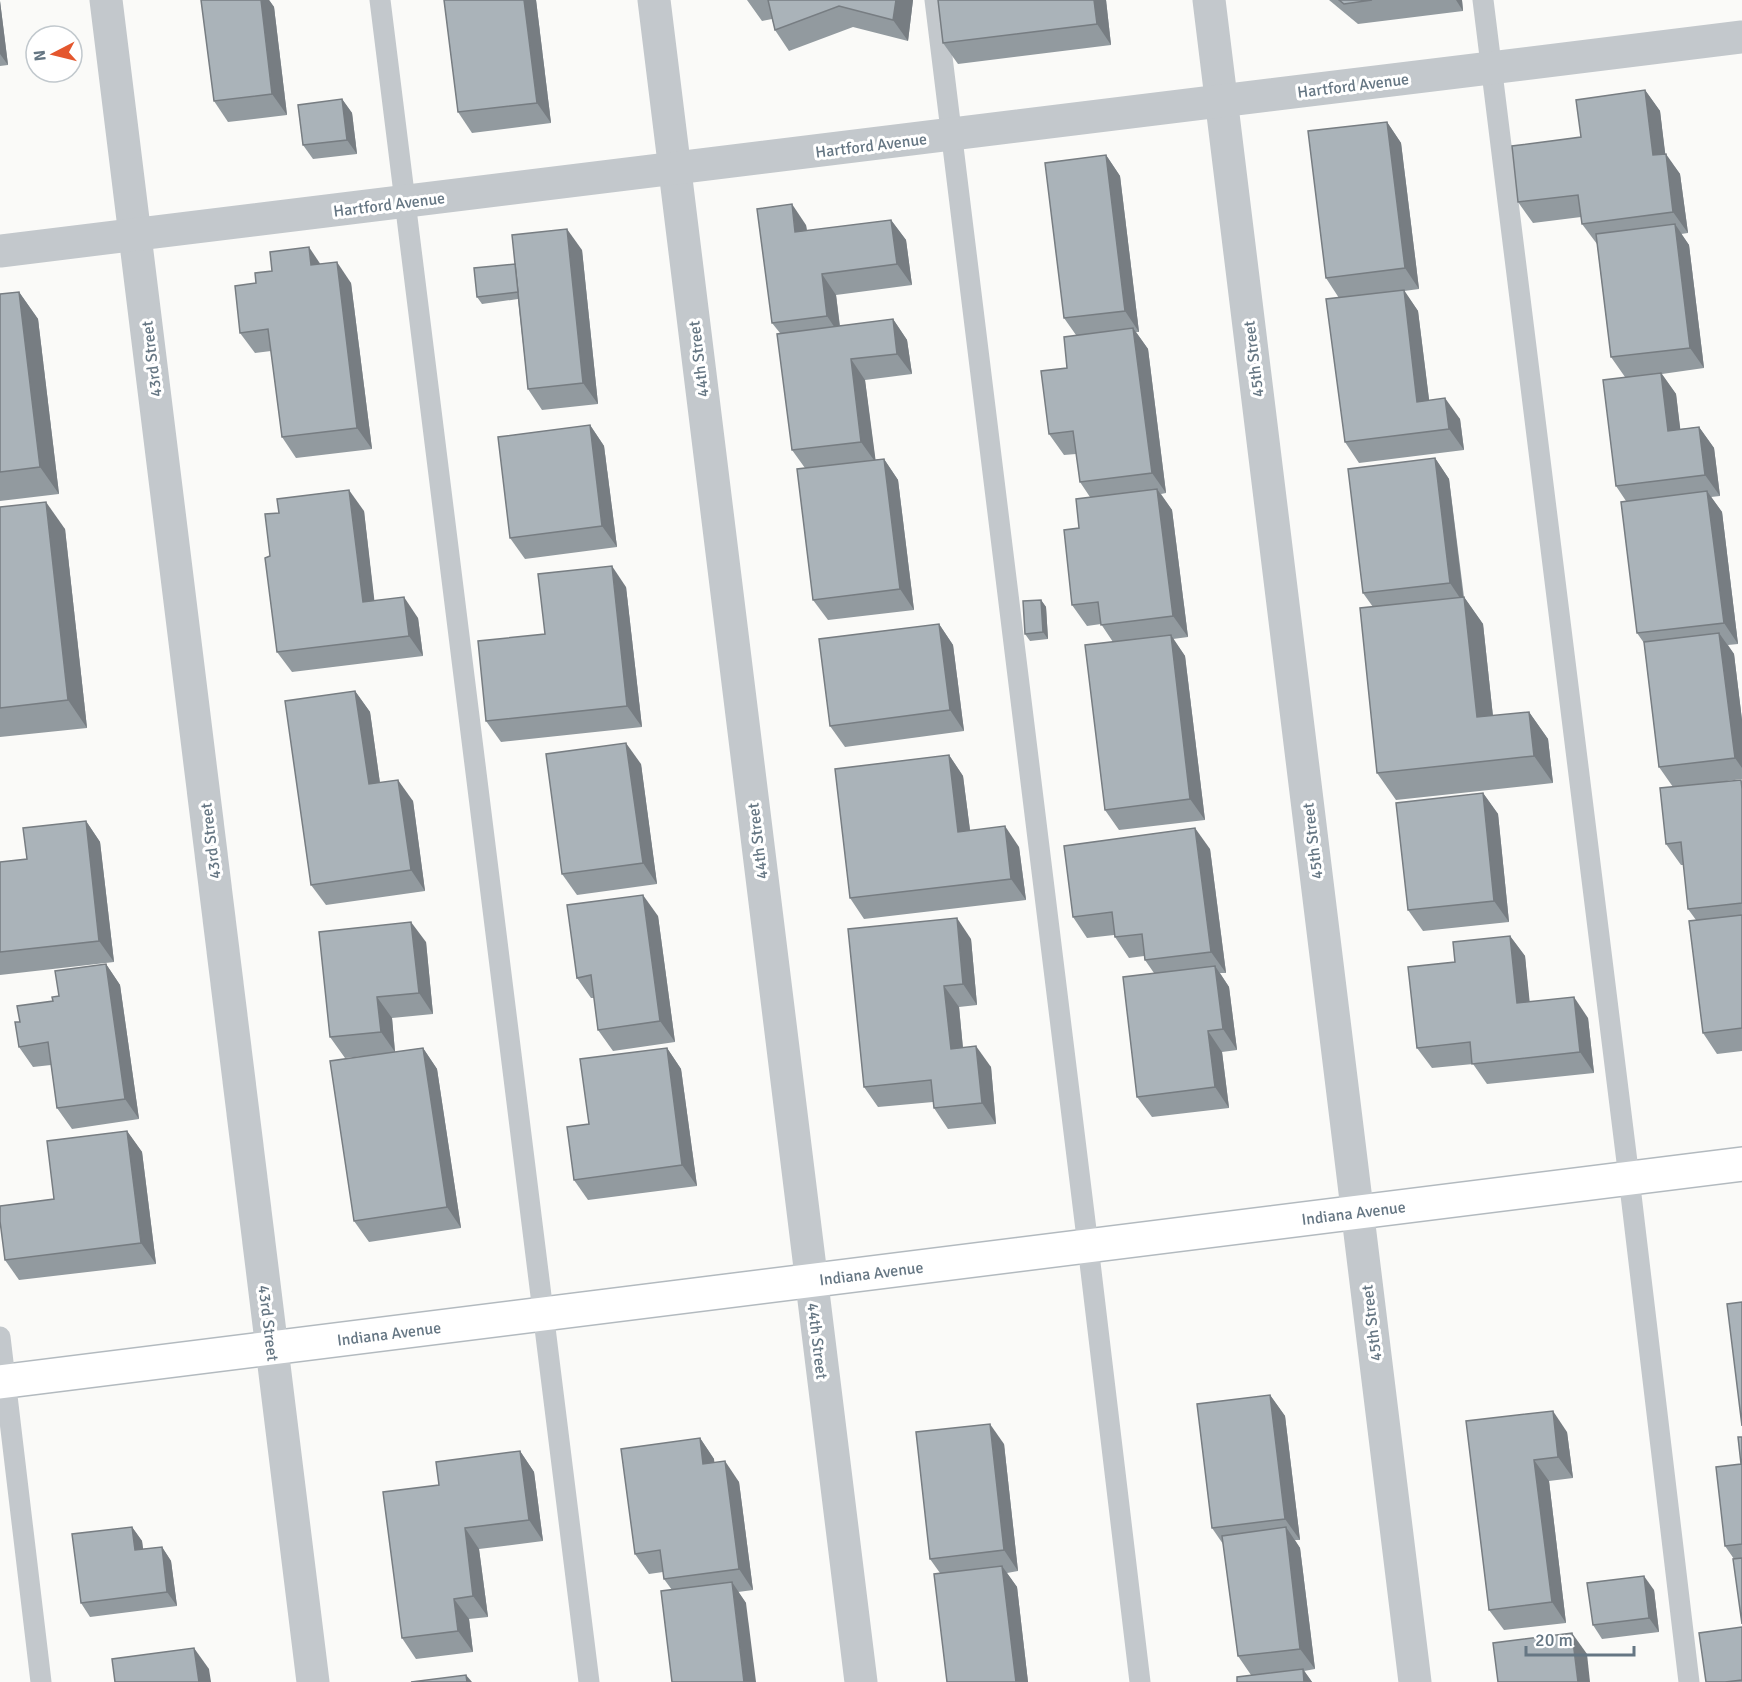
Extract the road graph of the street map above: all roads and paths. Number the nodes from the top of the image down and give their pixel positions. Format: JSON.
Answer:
{"nodes":[{"id":1,"x":106,"y":0,"type":"edge"},
{"id":2,"x":380,"y":0,"type":"edge"},
{"id":3,"x":654,"y":0,"type":"edge"},
{"id":4,"x":935,"y":0,"type":"edge"},
{"id":5,"x":1209,"y":0,"type":"edge"},
{"id":6,"x":1483,"y":0,"type":"edge"},
{"id":7,"x":1742,"y":37,"type":"edge"},
{"id":8,"x":1491,"y":68,"type":"junction"},
{"id":9,"x":1221,"y":102,"type":"junction"},
{"id":10,"x":952,"y":135,"type":"junction"},
{"id":11,"x":675,"y":169,"type":"junction"},
{"id":12,"x":405,"y":202,"type":"junction"},
{"id":13,"x":135,"y":234,"type":"junction"},
{"id":14,"x":0,"y":251,"type":"edge"},
{"id":15,"x":1742,"y":1164,"type":"edge"},
{"id":16,"x":1629,"y":1178,"type":"junction"},
{"id":17,"x":1358,"y":1212,"type":"junction"},
{"id":18,"x":1088,"y":1246,"type":"junction"},
{"id":19,"x":810,"y":1280,"type":"junction"},
{"id":20,"x":543,"y":1314,"type":"junction"},
{"id":21,"x":0,"y":1337,"type":"edge"},
{"id":22,"x":272,"y":1348,"type":"junction"},
{"id":23,"x":3,"y":1381,"type":"edge"},
{"id":24,"x":41,"y":1682,"type":"edge"},
{"id":25,"x":313,"y":1682,"type":"edge"},
{"id":26,"x":589,"y":1682,"type":"edge"},
{"id":27,"x":861,"y":1682,"type":"edge"},
{"id":28,"x":1140,"y":1682,"type":"edge"},
{"id":29,"x":1415,"y":1682,"type":"edge"},
{"id":30,"x":1689,"y":1682,"type":"edge"}],
"edges":[{"from":1,"to":13,"type":"street","name":"43rd Street"},
{"from":2,"to":12,"type":"lane"},
{"from":3,"to":11,"type":"street","name":"44th Street"},
{"from":4,"to":10,"type":"lane"},
{"from":5,"to":9,"type":"street","name":"45th Street"},
{"from":6,"to":8,"type":"lane"},
{"from":7,"to":8,"type":"street","name":"Hartford Avenue"},
{"from":8,"to":9,"type":"street","name":"Hartford Avenue"},
{"from":8,"to":16,"type":"lane"},
{"from":9,"to":10,"type":"street","name":"Hartford Avenue"},
{"from":9,"to":17,"type":"street","name":"45th Street"},
{"from":10,"to":11,"type":"street","name":"Hartford Avenue"},
{"from":10,"to":18,"type":"lane"},
{"from":11,"to":12,"type":"street","name":"Hartford Avenue"},
{"from":11,"to":19,"type":"street","name":"44th Street"},
{"from":12,"to":13,"type":"street","name":"Hartford Avenue"},
{"from":12,"to":20,"type":"lane"},
{"from":13,"to":14,"type":"street","name":"Hartford Avenue"},
{"from":13,"to":22,"type":"street","name":"43rd Street"},
{"from":15,"to":16,"type":"main road","name":"Indiana Avenue"},
{"from":16,"to":17,"type":"main road","name":"Indiana Avenue"},
{"from":16,"to":30,"type":"lane"},
{"from":17,"to":18,"type":"main road","name":"Indiana Avenue"},
{"from":17,"to":29,"type":"street","name":"45th Street"},
{"from":18,"to":19,"type":"main road","name":"Indiana Avenue"},
{"from":18,"to":28,"type":"lane"},
{"from":19,"to":20,"type":"main road","name":"Indiana Avenue"},
{"from":19,"to":27,"type":"street","name":"44th Street"},
{"from":20,"to":22,"type":"main road","name":"Indiana Avenue"},
{"from":20,"to":26,"type":"lane"},
{"from":21,"to":23,"type":"lane"},
{"from":22,"to":23,"type":"main road","name":"Indiana Avenue"},
{"from":22,"to":25,"type":"street","name":"43rd Street"},
{"from":23,"to":24,"type":"lane"}]}
